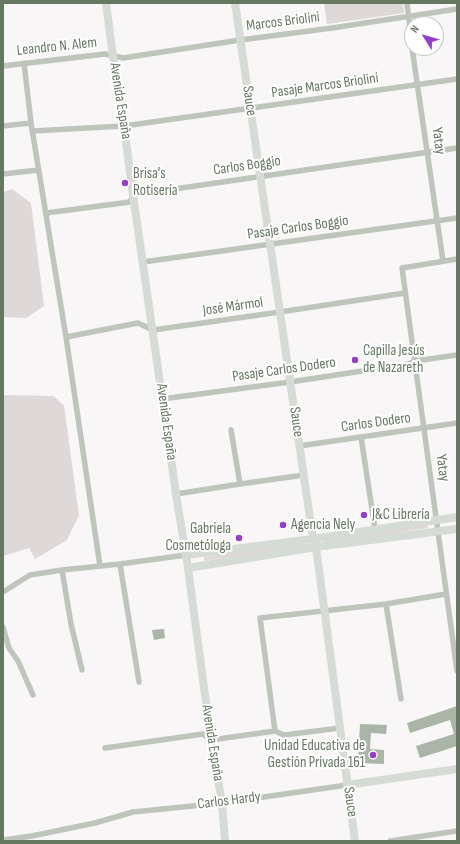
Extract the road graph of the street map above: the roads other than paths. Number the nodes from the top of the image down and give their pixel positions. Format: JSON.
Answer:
{"nodes":[{"id":1,"x":106,"y":3,"type":"edge"},
{"id":2,"x":235,"y":3,"type":"edge"},
{"id":3,"x":407,"y":3,"type":"edge"},
{"id":4,"x":457,"y":9,"type":"edge"},
{"id":5,"x":408,"y":16,"type":"joint"},
{"id":6,"x":404,"y":17,"type":"edge"},
{"id":7,"x":240,"y":40,"type":"junction"},
{"id":8,"x":113,"y":56,"type":"junction"},
{"id":9,"x":413,"y":56,"type":"edge"},
{"id":10,"x":24,"y":63,"type":"junction"},
{"id":11,"x":3,"y":66,"type":"edge"},
{"id":12,"x":457,"y":79,"type":"edge"},
{"id":13,"x":418,"y":84,"type":"junction"},
{"id":14,"x":250,"y":108,"type":"junction"},
{"id":15,"x":31,"y":123,"type":"junction"},
{"id":16,"x":3,"y":126,"type":"edge"},
{"id":17,"x":124,"y":126,"type":"junction"},
{"id":18,"x":32,"y":131,"type":"junction"},
{"id":19,"x":457,"y":148,"type":"edge"},
{"id":20,"x":427,"y":152,"type":"junction"},
{"id":21,"x":39,"y":170,"type":"junction"},
{"id":22,"x":3,"y":174,"type":"edge"},
{"id":23,"x":259,"y":176,"type":"junction"},
{"id":24,"x":133,"y":195,"type":"junction"},
{"id":25,"x":46,"y":213,"type":"junction"},
{"id":26,"x":457,"y":218,"type":"edge"},
{"id":27,"x":438,"y":221,"type":"junction"},
{"id":28,"x":270,"y":244,"type":"junction"},
{"id":29,"x":457,"y":259,"type":"edge"},
{"id":30,"x":443,"y":261,"type":"junction"},
{"id":31,"x":143,"y":262,"type":"junction"},
{"id":32,"x":405,"y":293,"type":"junction"},
{"id":33,"x":280,"y":312,"type":"junction"},
{"id":34,"x":152,"y":330,"type":"junction"},
{"id":35,"x":66,"y":337,"type":"junction"},
{"id":36,"x":457,"y":355,"type":"edge"},
{"id":37,"x":415,"y":361,"type":"junction"},
{"id":38,"x":290,"y":382,"type":"junction"},
{"id":39,"x":162,"y":399,"type":"junction"},
{"id":40,"x":457,"y":423,"type":"edge"},
{"id":41,"x":424,"y":428,"type":"junction"},
{"id":42,"x":231,"y":430,"type":"dead end"},
{"id":43,"x":361,"y":437,"type":"junction"},
{"id":44,"x":299,"y":446,"type":"junction"},
{"id":45,"x":304,"y":475,"type":"junction"},
{"id":46,"x":240,"y":484,"type":"junction"},
{"id":47,"x":176,"y":494,"type":"junction"},
{"id":48,"x":457,"y":517,"type":"edge"},
{"id":49,"x":437,"y":520,"type":"junction"},
{"id":50,"x":375,"y":529,"type":"junction"},
{"id":51,"x":457,"y":529,"type":"edge"},
{"id":52,"x":438,"y":531,"type":"junction"},
{"id":53,"x":313,"y":539,"type":"junction"},
{"id":54,"x":316,"y":547,"type":"junction"},
{"id":55,"x":186,"y":555,"type":"junction"},
{"id":56,"x":120,"y":564,"type":"junction"},
{"id":57,"x":100,"y":566,"type":"junction"},
{"id":58,"x":188,"y":568,"type":"junction"},
{"id":59,"x":62,"y":570,"type":"junction"},
{"id":60,"x":3,"y":592,"type":"edge"},
{"id":61,"x":446,"y":594,"type":"junction"},
{"id":62,"x":386,"y":604,"type":"junction"},
{"id":63,"x":324,"y":611,"type":"junction"},
{"id":64,"x":3,"y":627,"type":"edge"},
{"id":65,"x":82,"y":670,"type":"dead end"},
{"id":66,"x":457,"y":671,"type":"edge"},
{"id":67,"x":139,"y":682,"type":"dead end"},
{"id":68,"x":33,"y":696,"type":"dead end"},
{"id":69,"x":401,"y":699,"type":"dead end"},
{"id":70,"x":340,"y":728,"type":"junction"},
{"id":71,"x":275,"y":732,"type":"junction"},
{"id":72,"x":211,"y":740,"type":"junction"},
{"id":73,"x":105,"y":748,"type":"dead end"},
{"id":74,"x":457,"y":769,"type":"edge"},
{"id":75,"x":347,"y":785,"type":"junction"},
{"id":76,"x":222,"y":803,"type":"junction"},
{"id":77,"x":457,"y":831,"type":"edge"},
{"id":78,"x":3,"y":840,"type":"edge"},
{"id":79,"x":225,"y":841,"type":"edge"},
{"id":80,"x":355,"y":841,"type":"edge"},
{"id":81,"x":390,"y":841,"type":"edge"}],
"edges":[{"from":1,"to":8,"type":"main road","name":"Avenida España"},
{"from":2,"to":7,"type":"main road","name":"Sauce"},
{"from":3,"to":5,"type":"street","name":"Yatay"},
{"from":4,"to":5,"type":"street","name":"Marcos Briolini"},
{"from":6,"to":7,"type":"street","name":"Marcos Briolini"},
{"from":7,"to":8,"type":"street","name":"Marcos Briolini"},
{"from":7,"to":14,"type":"main road","name":"Sauce"},
{"from":8,"to":10,"type":"street","name":"Leandro N. Alem"},
{"from":8,"to":17,"type":"main road","name":"Avenida España"},
{"from":9,"to":13,"type":"street","name":"Yatay"},
{"from":10,"to":11,"type":"street","name":"Leandro N. Alem"},
{"from":10,"to":15,"type":"street"},
{"from":12,"to":13,"type":"street","name":"Pasaje Marcos Briolini"},
{"from":13,"to":14,"type":"street","name":"Pasaje Marcos Briolini"},
{"from":13,"to":20,"type":"street","name":"Yatay"},
{"from":14,"to":17,"type":"street","name":"Pasaje Marcos Briolini"},
{"from":14,"to":23,"type":"main road","name":"Sauce"},
{"from":15,"to":16,"type":"street"},
{"from":15,"to":18,"type":"street"},
{"from":17,"to":18,"type":"street","name":"Pasaje Marcos Briolini"},
{"from":17,"to":24,"type":"main road","name":"Avenida España"},
{"from":18,"to":21,"type":"street"},
{"from":19,"to":20,"type":"street","name":"Carlos Boggio"},
{"from":20,"to":23,"type":"street","name":"Carlos Boggio"},
{"from":20,"to":27,"type":"street","name":"Yatay"},
{"from":21,"to":22,"type":"street"},
{"from":21,"to":25,"type":"street"},
{"from":23,"to":24,"type":"street","name":"Carlos Boggio"},
{"from":23,"to":28,"type":"main road","name":"Sauce"},
{"from":24,"to":25,"type":"street","name":"Carlos Boggio"},
{"from":24,"to":31,"type":"main road","name":"Avenida España"},
{"from":25,"to":35,"type":"street"},
{"from":26,"to":27,"type":"street","name":"Pasaje Carlos Boggio"},
{"from":27,"to":28,"type":"street","name":"Pasaje Carlos Boggio"},
{"from":27,"to":30,"type":"street","name":"Yatay"},
{"from":28,"to":31,"type":"street","name":"Pasaje Carlos Boggio"},
{"from":28,"to":33,"type":"main road","name":"Sauce"},
{"from":29,"to":30,"type":"street"},
{"from":30,"to":32,"type":"street","name":"Yatay"},
{"from":31,"to":34,"type":"main road","name":"Avenida España"},
{"from":32,"to":33,"type":"street","name":"José Mármol"},
{"from":32,"to":37,"type":"street","name":"Yatay"},
{"from":33,"to":34,"type":"street","name":"José Mármol"},
{"from":33,"to":38,"type":"main road","name":"Sauce"},
{"from":34,"to":35,"type":"street","name":"José Mármol"},
{"from":34,"to":39,"type":"main road","name":"Avenida España"},
{"from":35,"to":57,"type":"street"},
{"from":36,"to":37,"type":"street","name":"Pasaje Carlos Dodero"},
{"from":37,"to":38,"type":"street","name":"Pasaje Carlos Dodero"},
{"from":37,"to":41,"type":"street","name":"Yatay"},
{"from":38,"to":39,"type":"street","name":"Pasaje Carlos Dodero"},
{"from":38,"to":44,"type":"main road","name":"Sauce"},
{"from":39,"to":47,"type":"main road","name":"Avenida España"},
{"from":40,"to":41,"type":"street","name":"Carlos Dodero"},
{"from":41,"to":43,"type":"street","name":"Carlos Dodero"},
{"from":41,"to":49,"type":"street","name":"Yatay"},
{"from":42,"to":46,"type":"street"},
{"from":43,"to":44,"type":"street","name":"Carlos Dodero"},
{"from":43,"to":50,"type":"street"},
{"from":44,"to":45,"type":"main road","name":"Sauce"},
{"from":45,"to":46,"type":"street"},
{"from":45,"to":53,"type":"main road","name":"Sauce"},
{"from":46,"to":47,"type":"street"},
{"from":47,"to":55,"type":"main road","name":"Avenida España"},
{"from":48,"to":49,"type":"main road"},
{"from":49,"to":50,"type":"main road"},
{"from":49,"to":52,"type":"street","name":"Yatay"},
{"from":50,"to":53,"type":"main road"},
{"from":51,"to":52,"type":"main road"},
{"from":52,"to":54,"type":"main road"},
{"from":52,"to":61,"type":"street","name":"Yatay"},
{"from":53,"to":54,"type":"main road","name":"Sauce"},
{"from":53,"to":55,"type":"main road"},
{"from":54,"to":58,"type":"main road"},
{"from":54,"to":63,"type":"main road","name":"Sauce"},
{"from":55,"to":56,"type":"street"},
{"from":55,"to":58,"type":"main road","name":"Avenida España"},
{"from":56,"to":57,"type":"street"},
{"from":56,"to":67,"type":"street"},
{"from":57,"to":59,"type":"street"},
{"from":58,"to":72,"type":"main road","name":"Avenida España"},
{"from":59,"to":60,"type":"street"},
{"from":59,"to":65,"type":"street"},
{"from":61,"to":62,"type":"street"},
{"from":61,"to":66,"type":"street","name":"Yatay"},
{"from":62,"to":63,"type":"street"},
{"from":62,"to":69,"type":"street"},
{"from":63,"to":70,"type":"main road","name":"Sauce"},
{"from":63,"to":71,"type":"street"},
{"from":64,"to":68,"type":"street"},
{"from":70,"to":71,"type":"street"},
{"from":70,"to":75,"type":"main road","name":"Sauce"},
{"from":71,"to":72,"type":"street"},
{"from":72,"to":73,"type":"street"},
{"from":72,"to":76,"type":"main road","name":"Avenida España"},
{"from":74,"to":75,"type":"main road","name":"Carlos Hardy"},
{"from":75,"to":76,"type":"street","name":"Carlos Hardy"},
{"from":75,"to":80,"type":"main road","name":"Sauce"},
{"from":76,"to":78,"type":"street","name":"Carlos Hardy"},
{"from":76,"to":79,"type":"main road","name":"Avenida España"},
{"from":77,"to":81,"type":"street"}]}
